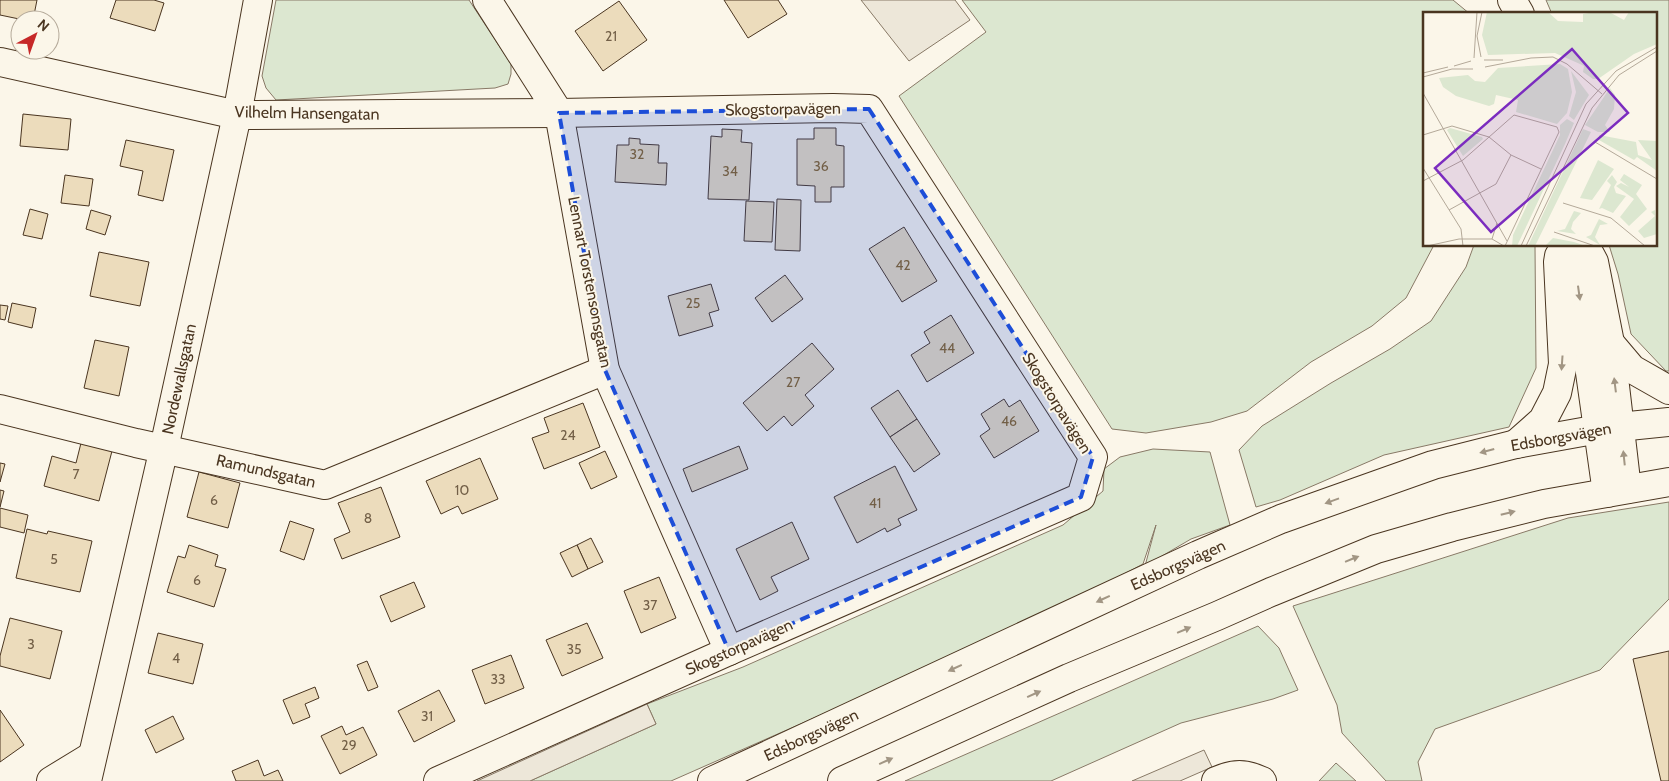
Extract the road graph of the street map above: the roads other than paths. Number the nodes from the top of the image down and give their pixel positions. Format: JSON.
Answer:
{"nodes":[{"id":1,"x":258,"y":0,"type":"edge"},
{"id":2,"x":487,"y":0,"type":"edge"},
{"id":3,"x":1512,"y":0,"type":"edge"},
{"id":4,"x":1519,"y":12,"type":"edge"},
{"id":5,"x":0,"y":62,"type":"edge"},
{"id":6,"x":559,"y":113,"type":"junction"},
{"id":7,"x":237,"y":115,"type":"junction"},
{"id":8,"x":1561,"y":246,"type":"edge"},
{"id":9,"x":1572,"y":246,"type":"edge"},
{"id":10,"x":1586,"y":246,"type":"edge"},
{"id":11,"x":1610,"y":343,"type":"junction"},
{"id":12,"x":605,"y":370,"type":"junction"},
{"id":13,"x":1669,"y":390,"type":"edge"},
{"id":14,"x":0,"y":409,"type":"edge"},
{"id":15,"x":1669,"y":422,"type":"edge"},
{"id":16,"x":1610,"y":428,"type":"junction"},
{"id":17,"x":1516,"y":444,"type":"junction"},
{"id":18,"x":164,"y":448,"type":"junction"},
{"id":19,"x":1669,"y":482,"type":"edge"},
{"id":20,"x":1617,"y":491,"type":"junction"},
{"id":21,"x":729,"y":651,"type":"junction"},
{"id":22,"x":90,"y":768,"type":"edge"},
{"id":23,"x":52,"y":781,"type":"edge"},
{"id":24,"x":438,"y":781,"type":"edge"},
{"id":25,"x":712,"y":781,"type":"edge"},
{"id":26,"x":842,"y":781,"type":"edge"},
{"id":27,"x":1216,"y":781,"type":"edge"},
{"id":28,"x":1262,"y":781,"type":"edge"}],
"edges":[{"from":1,"to":7,"type":"main road","name":"Nordewallsgatan"},
{"from":2,"to":6,"type":"main road","name":"Lennart Torstensonsgatan"},
{"from":3,"to":4,"type":"main road"},
{"from":5,"to":7,"type":"main road","name":"Vilhelm Hansengatan"},
{"from":6,"to":7,"type":"main road","name":"Vilhelm Hansengatan"},
{"from":6,"to":12,"type":"main road","name":"Lennart Torstensonsgatan"},
{"from":6,"to":21,"type":"main road","name":"Skogstorpavägen"},
{"from":7,"to":18,"type":"main road","name":"Nordewallsgatan"},
{"from":8,"to":17,"type":"main road","one_way":true},
{"from":9,"to":16,"type":"main road","one_way":true},
{"from":10,"to":11,"type":"main road"},
{"from":11,"to":13,"type":"main road"},
{"from":16,"to":11,"type":"main road","one_way":true},
{"from":12,"to":18,"type":"main road","name":"Ramundsgatan"},
{"from":12,"to":21,"type":"main road","name":"Lennart Torstensonsgatan"},
{"from":14,"to":18,"type":"main road","name":"Ramundsgatan"},
{"from":15,"to":16,"type":"main road","name":"Edsborgsvägen"},
{"from":16,"to":17,"type":"main road","name":"Edsborgsvägen"},
{"from":16,"to":20,"type":"main road"},
{"from":17,"to":25,"type":"main road","name":"Edsborgsvägen","one_way":true},
{"from":18,"to":22,"type":"main road","name":"Nordewallsgatan"},
{"from":19,"to":20,"type":"main road"},
{"from":26,"to":20,"type":"main road","one_way":true},
{"from":21,"to":24,"type":"main road","name":"Skogstorpavägen"},
{"from":22,"to":23,"type":"main road","name":"Nordewallsgatan"},
{"from":27,"to":28,"type":"main road"}]}
